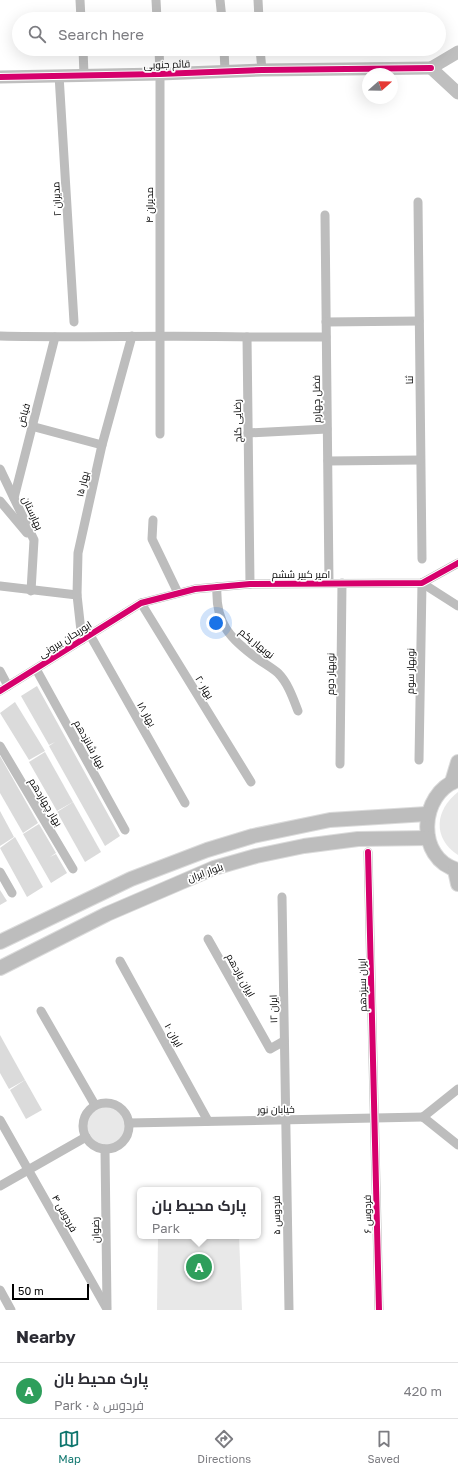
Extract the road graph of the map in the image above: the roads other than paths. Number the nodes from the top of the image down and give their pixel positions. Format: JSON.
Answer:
{"nodes":[{"id":1,"x":80,"y":0,"type":"edge"},
{"id":2,"x":156,"y":0,"type":"edge"},
{"id":3,"x":220,"y":0,"type":"edge"},
{"id":4,"x":258,"y":0,"type":"edge"},
{"id":5,"x":81,"y":12,"type":"edge"},
{"id":6,"x":157,"y":12,"type":"edge"},
{"id":7,"x":221,"y":12,"type":"edge"},
{"id":8,"x":259,"y":12,"type":"edge"},
{"id":9,"x":458,"y":52,"type":"edge"},
{"id":10,"x":83,"y":56,"type":"edge"},
{"id":11,"x":159,"y":56,"type":"edge"},
{"id":12,"x":224,"y":56,"type":"edge"},
{"id":13,"x":261,"y":56,"type":"edge"},
{"id":14,"x":431,"y":68,"type":"junction"},
{"id":15,"x":262,"y":70,"type":"junction"},
{"id":16,"x":225,"y":71,"type":"junction"},
{"id":17,"x":160,"y":74,"type":"junction"},
{"id":18,"x":59,"y":75,"type":"junction"},
{"id":19,"x":84,"y":75,"type":"junction"},
{"id":20,"x":0,"y":77,"type":"edge"},
{"id":21,"x":458,"y":93,"type":"edge"},
{"id":22,"x":418,"y":202,"type":"dead end"},
{"id":23,"x":325,"y":215,"type":"dead end"},
{"id":24,"x":419,"y":321,"type":"junction"},
{"id":25,"x":74,"y":322,"type":"dead end"},
{"id":26,"x":326,"y":322,"type":"junction"},
{"id":27,"x":159,"y":335,"type":"junction"},
{"id":28,"x":0,"y":336,"type":"edge"},
{"id":29,"x":132,"y":336,"type":"junction"},
{"id":30,"x":55,"y":337,"type":"junction"},
{"id":31,"x":247,"y":337,"type":"junction"},
{"id":32,"x":326,"y":337,"type":"junction"},
{"id":33,"x":31,"y":426,"type":"junction"},
{"id":34,"x":327,"y":429,"type":"junction"},
{"id":35,"x":248,"y":433,"type":"junction"},
{"id":36,"x":160,"y":434,"type":"dead end"},
{"id":37,"x":102,"y":446,"type":"junction"},
{"id":38,"x":420,"y":460,"type":"junction"},
{"id":39,"x":328,"y":461,"type":"junction"},
{"id":40,"x":0,"y":469,"type":"edge"},
{"id":41,"x":14,"y":498,"type":"junction"},
{"id":42,"x":0,"y":501,"type":"edge"},
{"id":43,"x":153,"y":520,"type":"dead end"},
{"id":44,"x":34,"y":540,"type":"junction"},
{"id":45,"x":422,"y":558,"type":"dead end"},
{"id":46,"x":458,"y":563,"type":"edge"},
{"id":47,"x":329,"y":583,"type":"junction"},
{"id":48,"x":342,"y":583,"type":"junction"},
{"id":49,"x":422,"y":583,"type":"junction"},
{"id":50,"x":250,"y":584,"type":"junction"},
{"id":51,"x":0,"y":586,"type":"edge"},
{"id":52,"x":217,"y":587,"type":"junction"},
{"id":53,"x":31,"y":591,"type":"junction"},
{"id":54,"x":178,"y":593,"type":"junction"},
{"id":55,"x":77,"y":595,"type":"junction"},
{"id":56,"x":141,"y":603,"type":"junction"},
{"id":57,"x":458,"y":606,"type":"edge"},
{"id":58,"x":90,"y":635,"type":"junction"},
{"id":59,"x":82,"y":640,"type":"junction"},
{"id":60,"x":36,"y":669,"type":"junction"},
{"id":61,"x":0,"y":672,"type":"edge"},
{"id":62,"x":4,"y":689,"type":"edge"},
{"id":63,"x":298,"y":711,"type":"dead end"},
{"id":64,"x":0,"y":746,"type":"edge"},
{"id":65,"x":419,"y":760,"type":"dead end"},
{"id":66,"x":458,"y":762,"type":"edge"},
{"id":67,"x":340,"y":764,"type":"dead end"},
{"id":68,"x":455,"y":781,"type":"edge"},
{"id":69,"x":251,"y":782,"type":"dead end"},
{"id":70,"x":185,"y":803,"type":"dead end"},
{"id":71,"x":427,"y":814,"type":"junction"},
{"id":72,"x":125,"y":830,"type":"dead end"},
{"id":73,"x":428,"y":838,"type":"junction"},
{"id":74,"x":368,"y":852,"type":"dead end"},
{"id":75,"x":73,"y":869,"type":"dead end"},
{"id":76,"x":456,"y":870,"type":"edge"},
{"id":77,"x":0,"y":872,"type":"edge"},
{"id":78,"x":458,"y":884,"type":"edge"},
{"id":79,"x":12,"y":893,"type":"dead end"},
{"id":80,"x":282,"y":897,"type":"dead end"},
{"id":81,"x":208,"y":939,"type":"dead end"},
{"id":82,"x":0,"y":942,"type":"edge"},
{"id":83,"x":120,"y":961,"type":"dead end"},
{"id":84,"x":0,"y":968,"type":"edge"},
{"id":85,"x":41,"y":1011,"type":"dead end"},
{"id":86,"x":284,"y":1040,"type":"junction"},
{"id":87,"x":458,"y":1089,"type":"edge"},
{"id":88,"x":95,"y":1105,"type":"junction"},
{"id":89,"x":423,"y":1116,"type":"junction"},
{"id":90,"x":375,"y":1118,"type":"junction"},
{"id":91,"x":286,"y":1119,"type":"junction"},
{"id":92,"x":0,"y":1120,"type":"edge"},
{"id":93,"x":208,"y":1121,"type":"junction"},
{"id":94,"x":129,"y":1123,"type":"junction"},
{"id":95,"x":86,"y":1137,"type":"junction"},
{"id":96,"x":458,"y":1145,"type":"edge"},
{"id":97,"x":105,"y":1149,"type":"junction"},
{"id":98,"x":28,"y":1170,"type":"junction"},
{"id":99,"x":0,"y":1186,"type":"edge"},
{"id":100,"x":0,"y":1290,"type":"edge"},
{"id":101,"x":107,"y":1309,"type":"edge"},
{"id":102,"x":11,"y":1310,"type":"edge"},
{"id":103,"x":289,"y":1310,"type":"edge"},
{"id":104,"x":379,"y":1310,"type":"edge"}],
"edges":[{"from":1,"to":5,"type":"street"},
{"from":2,"to":6,"type":"street"},
{"from":3,"to":7,"type":"street"},
{"from":4,"to":8,"type":"street"},
{"from":9,"to":14,"type":"street"},
{"from":10,"to":19,"type":"street"},
{"from":11,"to":17,"type":"street","name":"مدیران ۴"},
{"from":12,"to":16,"type":"street"},
{"from":13,"to":15,"type":"street"},
{"from":14,"to":15,"type":"street","name":"قائم جنوبی"},
{"from":14,"to":21,"type":"street"},
{"from":15,"to":16,"type":"street","name":"قائم جنوبی"},
{"from":16,"to":17,"type":"street","name":"قائم جنوبی"},
{"from":17,"to":19,"type":"street","name":"قائم جنوبی"},
{"from":17,"to":27,"type":"street","name":"مدیران ۴"},
{"from":18,"to":19,"type":"street","name":"قائم جنوبی"},
{"from":18,"to":20,"type":"street","name":"قائم جنوبی"},
{"from":18,"to":25,"type":"street","name":"مدیران ۲"},
{"from":22,"to":24,"type":"street","name":"ثنا"},
{"from":23,"to":26,"type":"street","name":"فضل چهارم"},
{"from":24,"to":26,"type":"street"},
{"from":24,"to":38,"type":"street","name":"ثنا"},
{"from":26,"to":32,"type":"street","name":"فضل چهارم"},
{"from":27,"to":29,"type":"street"},
{"from":27,"to":31,"type":"street"},
{"from":27,"to":36,"type":"street","name":"مدیران ۴"},
{"from":28,"to":30,"type":"street"},
{"from":29,"to":30,"type":"street"},
{"from":29,"to":37,"type":"street","name":"بهار ۱۵"},
{"from":30,"to":33,"type":"street","name":"فیاض"},
{"from":31,"to":32,"type":"street"},
{"from":31,"to":35,"type":"street","name":"رضایی کلج"},
{"from":32,"to":34,"type":"street","name":"فضل چهارم"},
{"from":33,"to":37,"type":"street"},
{"from":33,"to":41,"type":"street","name":"فیاض"},
{"from":34,"to":35,"type":"street"},
{"from":34,"to":39,"type":"street","name":"فضل چهارم"},
{"from":35,"to":50,"type":"street","name":"رضایی کلج"},
{"from":37,"to":55,"type":"street","name":"بهار ۱۵"},
{"from":38,"to":39,"type":"street"},
{"from":38,"to":45,"type":"street","name":"ثنا"},
{"from":39,"to":47,"type":"street","name":"فضل چهارم"},
{"from":40,"to":41,"type":"street","name":"بهارستان"},
{"from":41,"to":44,"type":"street","name":"بهارستان"},
{"from":42,"to":44,"type":"street","name":"بهارستان"},
{"from":43,"to":54,"type":"street"},
{"from":44,"to":53,"type":"street"},
{"from":46,"to":49,"type":"street","name":"امیر کبیر ششم"},
{"from":47,"to":48,"type":"street","name":"امیر کبیر ششم"},
{"from":47,"to":50,"type":"street","name":"امیر کبیر ششم"},
{"from":48,"to":49,"type":"street","name":"امیر کبیر ششم"},
{"from":48,"to":67,"type":"street","name":"نوبهار دوم"},
{"from":49,"to":57,"type":"street"},
{"from":49,"to":65,"type":"street","name":"نوبهار سوم"},
{"from":50,"to":52,"type":"street","name":"امیر کبیر ششم"},
{"from":51,"to":53,"type":"street"},
{"from":52,"to":54,"type":"street","name":"امیر کبیر ششم"},
{"from":52,"to":63,"type":"street","name":"نوبهار یکم"},
{"from":53,"to":55,"type":"street"},
{"from":54,"to":56,"type":"street","name":"امیر کبیر ششم"},
{"from":55,"to":59,"type":"street","name":"بهار ۱۵"},
{"from":56,"to":58,"type":"street","name":"ابوریحان بیرونی"},
{"from":56,"to":69,"type":"street","name":"بهار ۲۰"},
{"from":58,"to":59,"type":"street","name":"ابوریحان بیرونی"},
{"from":58,"to":70,"type":"street","name":"بهار ۱۸"},
{"from":59,"to":60,"type":"street","name":"ابوریحان بیرونی"},
{"from":60,"to":62,"type":"street","name":"ابوریحان بیرونی"},
{"from":60,"to":72,"type":"street","name":"بهار شانزدهم"},
{"from":61,"to":62,"type":"street"},
{"from":64,"to":75,"type":"street","name":"بهار چهاردهم"},
{"from":66,"to":68,"type":"main road"},
{"from":68,"to":71,"type":"main road"},
{"from":71,"to":73,"type":"main road"},
{"from":71,"to":82,"type":"main road","name":"بلوار ایران"},
{"from":73,"to":76,"type":"main road"},
{"from":73,"to":84,"type":"main road","name":"بلوار ایران"},
{"from":74,"to":90,"type":"street","name":"ایران سیزدهم"},
{"from":76,"to":78,"type":"main road"},
{"from":77,"to":79,"type":"street"},
{"from":80,"to":86,"type":"street","name":"ایران ۱۲"},
{"from":81,"to":86,"type":"street","name":"ایران یازدهم"},
{"from":83,"to":93,"type":"street","name":"ایران ۱۰"},
{"from":85,"to":88,"type":"street"},
{"from":86,"to":91,"type":"street","name":"ایران ۱۲"},
{"from":87,"to":89,"type":"street"},
{"from":88,"to":94,"type":"street"},
{"from":88,"to":95,"type":"street"},
{"from":89,"to":90,"type":"street","name":"خیابان نور"},
{"from":89,"to":96,"type":"street"},
{"from":90,"to":91,"type":"street","name":"خیابان نور"},
{"from":90,"to":104,"type":"street","name":"فردوس ۶"},
{"from":91,"to":93,"type":"street","name":"خیابان نور"},
{"from":91,"to":103,"type":"street","name":"فردوس ۵"},
{"from":92,"to":98,"type":"street","name":"فردوس ۴"},
{"from":93,"to":94,"type":"street","name":"خیابان نور"},
{"from":94,"to":97,"type":"street"},
{"from":95,"to":97,"type":"street"},
{"from":95,"to":98,"type":"street"},
{"from":97,"to":101,"type":"street","name":"رضوان"},
{"from":98,"to":99,"type":"street"},
{"from":98,"to":101,"type":"street","name":"فردوس ۴"},
{"from":100,"to":102,"type":"street"}]}
